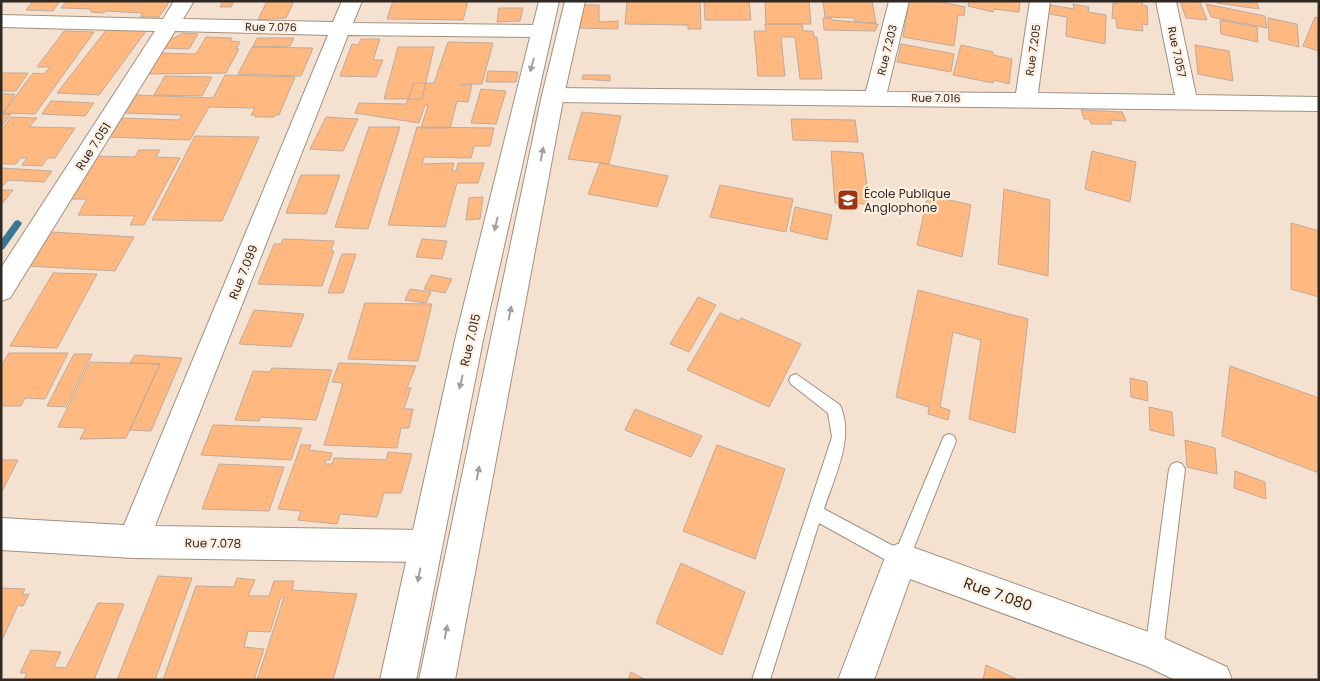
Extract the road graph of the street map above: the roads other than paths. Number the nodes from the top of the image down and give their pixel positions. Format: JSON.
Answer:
{"nodes":[{"id":1,"x":184,"y":1,"type":"edge"},
{"id":2,"x":352,"y":1,"type":"edge"},
{"id":3,"x":549,"y":1,"type":"edge"},
{"id":4,"x":575,"y":1,"type":"edge"},
{"id":5,"x":899,"y":1,"type":"edge"},
{"id":6,"x":1040,"y":1,"type":"edge"},
{"id":7,"x":1166,"y":1,"type":"edge"},
{"id":8,"x":1,"y":21,"type":"edge"},
{"id":9,"x":171,"y":25,"type":"junction"},
{"id":10,"x":341,"y":29,"type":"junction"},
{"id":11,"x":542,"y":31,"type":"junction"},
{"id":12,"x":553,"y":95,"type":"junction"},
{"id":13,"x":875,"y":98,"type":"junction"},
{"id":14,"x":1026,"y":99,"type":"junction"},
{"id":15,"x":1187,"y":102,"type":"junction"},
{"id":16,"x":1319,"y":104,"type":"edge"},
{"id":17,"x":1,"y":290,"type":"edge"},
{"id":18,"x":796,"y":380,"type":"dead end"},
{"id":19,"x":949,"y":440,"type":"dead end"},
{"id":20,"x":1177,"y":469,"type":"dead end"},
{"id":21,"x":814,"y":512,"type":"junction"},
{"id":22,"x":1,"y":534,"type":"edge"},
{"id":23,"x":133,"y":542,"type":"junction"},
{"id":24,"x":424,"y":546,"type":"junction"},
{"id":25,"x":901,"y":559,"type":"junction"},
{"id":26,"x":1154,"y":651,"type":"junction"},
{"id":27,"x":398,"y":680,"type":"edge"},
{"id":28,"x":437,"y":680,"type":"edge"},
{"id":29,"x":761,"y":680,"type":"edge"},
{"id":30,"x":856,"y":680,"type":"edge"},
{"id":31,"x":1214,"y":680,"type":"edge"}],
"edges":[{"from":1,"to":9,"type":"street","name":"Rue 7.051"},
{"from":2,"to":10,"type":"street","name":"Rue 7.099"},
{"from":3,"to":11,"type":"street","name":"Rue 7.015"},
{"from":4,"to":12,"type":"street"},
{"from":5,"to":13,"type":"street","name":"Rue 7.203"},
{"from":6,"to":14,"type":"street","name":"Rue 7.205"},
{"from":7,"to":15,"type":"street","name":"Rue 7.057"},
{"from":8,"to":9,"type":"street","name":"Rue 7.076"},
{"from":9,"to":10,"type":"street","name":"Rue 7.076"},
{"from":9,"to":17,"type":"street","name":"Rue 7.051"},
{"from":10,"to":11,"type":"street","name":"Rue 7.076"},
{"from":10,"to":23,"type":"street","name":"Rue 7.099"},
{"from":11,"to":24,"type":"street","name":"Rue 7.015","one_way":true},
{"from":12,"to":13,"type":"street","name":"Rue 7.016"},
{"from":28,"to":12,"type":"street","one_way":true},
{"from":13,"to":14,"type":"street","name":"Rue 7.016"},
{"from":14,"to":15,"type":"street","name":"Rue 7.016"},
{"from":15,"to":16,"type":"street","name":"Rue 7.016"},
{"from":18,"to":21,"type":"lane"},
{"from":19,"to":25,"type":"lane"},
{"from":20,"to":26,"type":"lane"},
{"from":21,"to":25,"type":"lane"},
{"from":21,"to":29,"type":"lane"},
{"from":22,"to":23,"type":"street","name":"Rue 7.078"},
{"from":23,"to":24,"type":"street","name":"Rue 7.078"},
{"from":24,"to":27,"type":"street","name":"Rue 7.015","one_way":true},
{"from":25,"to":26,"type":"street","name":"Rue 7.080"},
{"from":25,"to":30,"type":"street"},
{"from":26,"to":31,"type":"street","name":"Rue 7.080"}]}
